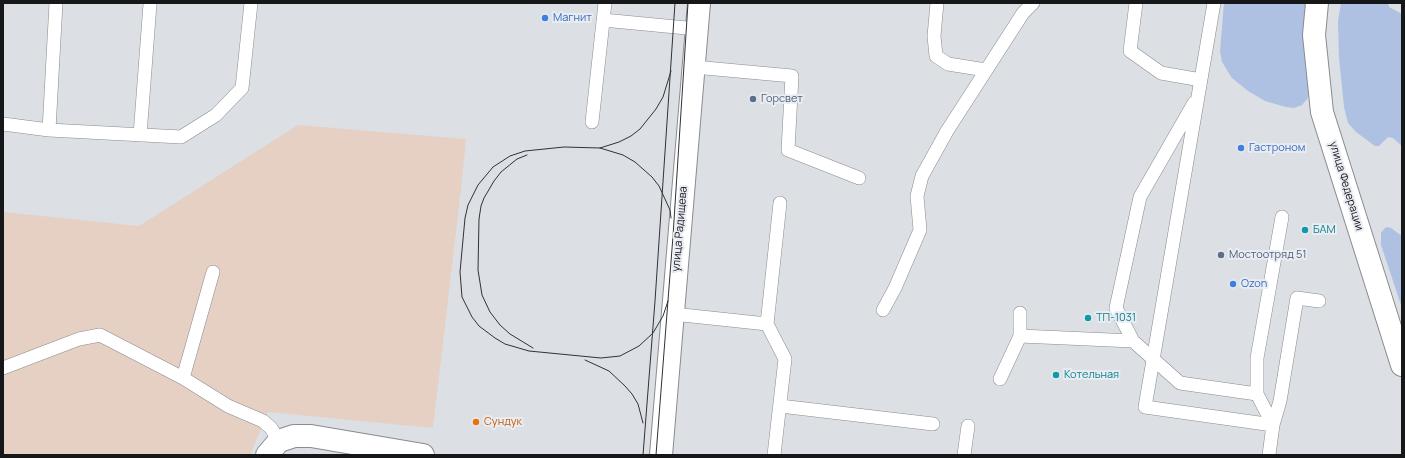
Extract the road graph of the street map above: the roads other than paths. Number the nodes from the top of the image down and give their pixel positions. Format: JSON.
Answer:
{"nodes":[{"id":1,"x":56,"y":3,"type":"edge"},
{"id":2,"x":251,"y":3,"type":"edge"},
{"id":3,"x":605,"y":3,"type":"edge"},
{"id":4,"x":699,"y":3,"type":"edge"},
{"id":5,"x":937,"y":3,"type":"edge"},
{"id":6,"x":1033,"y":3,"type":"edge"},
{"id":7,"x":1136,"y":3,"type":"edge"},
{"id":8,"x":1214,"y":3,"type":"edge"},
{"id":9,"x":1317,"y":3,"type":"edge"},
{"id":10,"x":150,"y":4,"type":"dead end"},
{"id":11,"x":603,"y":20,"type":"junction"},
{"id":12,"x":697,"y":29,"type":"junction"},
{"id":13,"x":694,"y":67,"type":"junction"},
{"id":14,"x":986,"y":70,"type":"junction"},
{"id":15,"x":1201,"y":80,"type":"junction"},
{"id":16,"x":1198,"y":96,"type":"junction"},
{"id":17,"x":592,"y":122,"type":"dead end"},
{"id":18,"x":3,"y":124,"type":"edge"},
{"id":19,"x":49,"y":130,"type":"junction"},
{"id":20,"x":140,"y":135,"type":"junction"},
{"id":21,"x":858,"y":178,"type":"dead end"},
{"id":22,"x":780,"y":203,"type":"dead end"},
{"id":23,"x":1282,"y":217,"type":"dead end"},
{"id":24,"x":213,"y":272,"type":"dead end"},
{"id":25,"x":1320,"y":301,"type":"dead end"},
{"id":26,"x":883,"y":310,"type":"dead end"},
{"id":27,"x":1020,"y":313,"type":"dead end"},
{"id":28,"x":673,"y":314,"type":"junction"},
{"id":29,"x":767,"y":324,"type":"junction"},
{"id":30,"x":1020,"y":336,"type":"junction"},
{"id":31,"x":1133,"y":341,"type":"junction"},
{"id":32,"x":1154,"y":359,"type":"junction"},
{"id":33,"x":1402,"y":365,"type":"edge"},
{"id":34,"x":3,"y":368,"type":"edge"},
{"id":35,"x":183,"y":378,"type":"junction"},
{"id":36,"x":1000,"y":379,"type":"dead end"},
{"id":37,"x":1257,"y":394,"type":"junction"},
{"id":38,"x":780,"y":406,"type":"junction"},
{"id":39,"x":933,"y":424,"type":"dead end"},
{"id":40,"x":1273,"y":425,"type":"junction"},
{"id":41,"x":968,"y":426,"type":"dead end"},
{"id":42,"x":273,"y":448,"type":"edge"},
{"id":43,"x":376,"y":451,"type":"edge"},
{"id":44,"x":423,"y":455,"type":"edge"},
{"id":45,"x":661,"y":455,"type":"edge"},
{"id":46,"x":774,"y":455,"type":"edge"},
{"id":47,"x":964,"y":455,"type":"edge"},
{"id":48,"x":1269,"y":455,"type":"edge"}],
"edges":[{"from":1,"to":19,"type":"lane"},
{"from":2,"to":20,"type":"lane"},
{"from":3,"to":11,"type":"lane"},
{"from":4,"to":12,"type":"street","name":"улица Радищева"},
{"from":5,"to":14,"type":"lane"},
{"from":6,"to":14,"type":"lane"},
{"from":7,"to":15,"type":"lane"},
{"from":8,"to":15,"type":"lane"},
{"from":9,"to":33,"type":"street","name":"улица Федерации"},
{"from":10,"to":20,"type":"lane"},
{"from":11,"to":12,"type":"lane"},
{"from":11,"to":17,"type":"lane"},
{"from":12,"to":13,"type":"street","name":"улица Радищева"},
{"from":13,"to":21,"type":"lane"},
{"from":13,"to":28,"type":"street","name":"улица Радищева"},
{"from":14,"to":26,"type":"lane"},
{"from":15,"to":16,"type":"lane"},
{"from":16,"to":31,"type":"lane"},
{"from":16,"to":32,"type":"lane"},
{"from":18,"to":19,"type":"lane"},
{"from":19,"to":20,"type":"lane"},
{"from":22,"to":29,"type":"lane"},
{"from":23,"to":37,"type":"lane"},
{"from":24,"to":35,"type":"lane"},
{"from":25,"to":40,"type":"lane"},
{"from":27,"to":30,"type":"lane"},
{"from":28,"to":29,"type":"lane"},
{"from":28,"to":45,"type":"street","name":"улица Радищева"},
{"from":29,"to":38,"type":"lane"},
{"from":30,"to":31,"type":"lane"},
{"from":30,"to":36,"type":"lane"},
{"from":31,"to":32,"type":"lane"},
{"from":32,"to":37,"type":"lane"},
{"from":32,"to":40,"type":"lane"},
{"from":34,"to":35,"type":"lane"},
{"from":35,"to":42,"type":"lane"},
{"from":37,"to":40,"type":"lane"},
{"from":38,"to":39,"type":"lane"},
{"from":38,"to":46,"type":"lane"},
{"from":40,"to":48,"type":"lane"},
{"from":41,"to":47,"type":"lane"},
{"from":42,"to":43,"type":"street"},
{"from":43,"to":44,"type":"street"}]}
